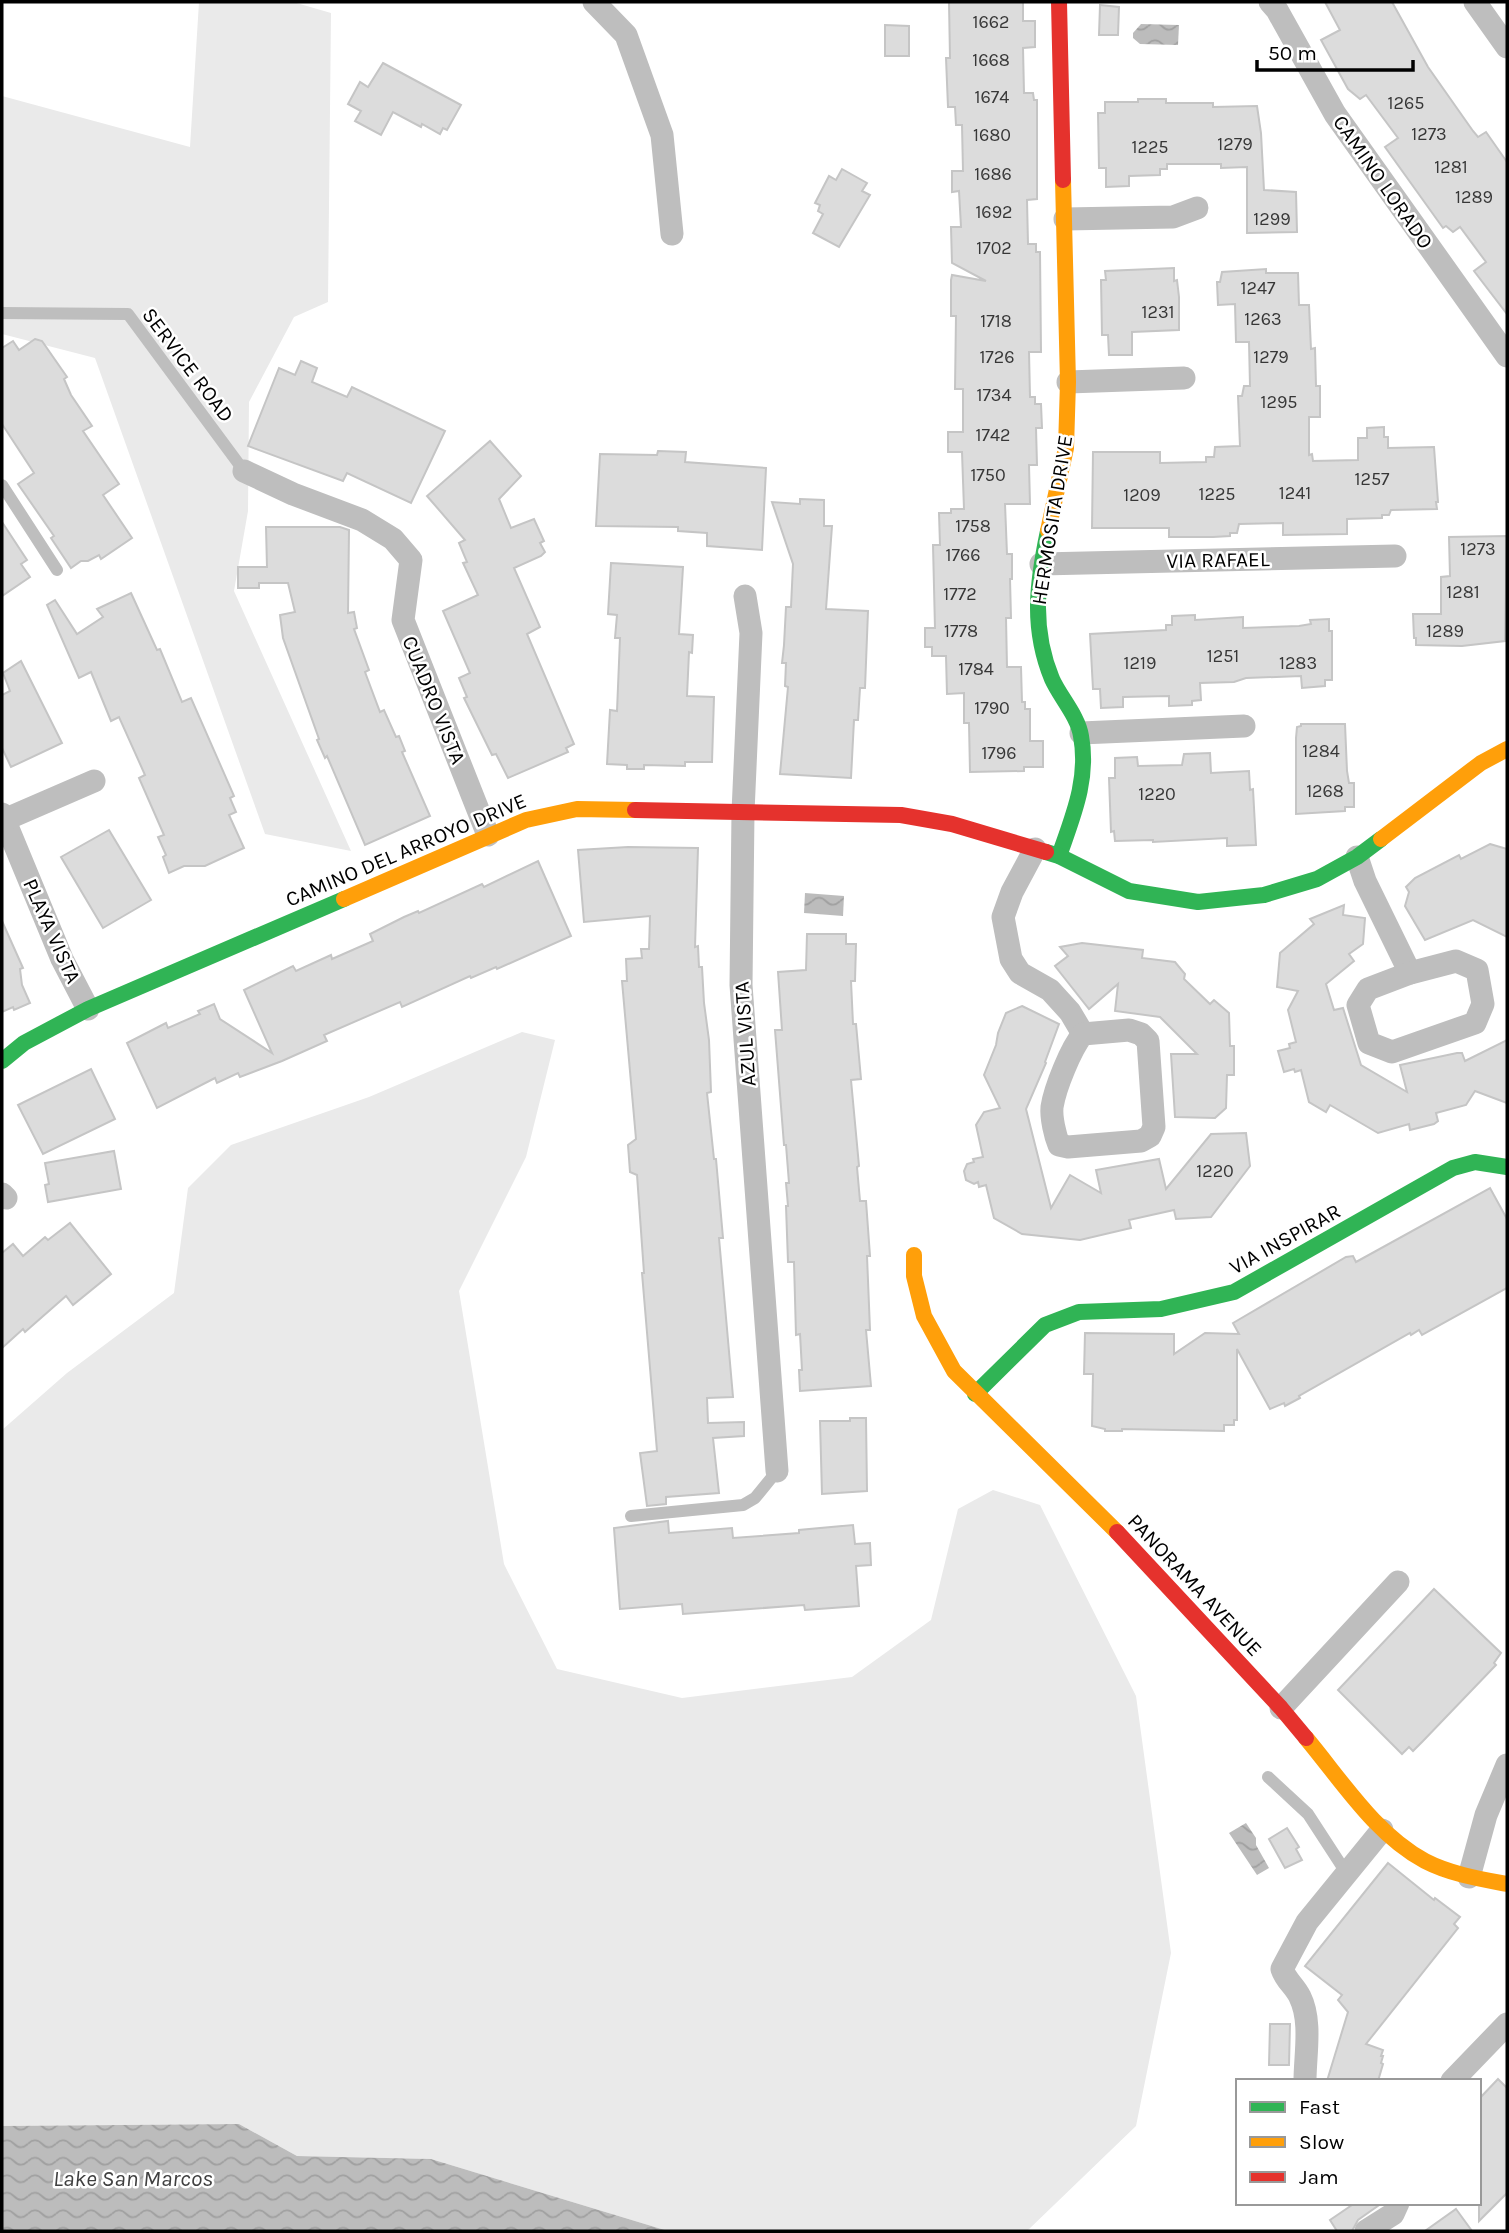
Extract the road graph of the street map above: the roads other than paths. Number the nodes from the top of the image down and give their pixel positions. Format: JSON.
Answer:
{"nodes":[{"id":1,"x":594,"y":2,"type":"edge"},
{"id":2,"x":1059,"y":2,"type":"edge"},
{"id":3,"x":1270,"y":2,"type":"edge"},
{"id":4,"x":1475,"y":2,"type":"edge"},
{"id":5,"x":1507,"y":47,"type":"edge"},
{"id":6,"x":1197,"y":208,"type":"dead end"},
{"id":7,"x":1065,"y":219,"type":"junction"},
{"id":8,"x":672,"y":234,"type":"dead end"},
{"id":9,"x":2,"y":313,"type":"edge"},
{"id":10,"x":1507,"y":356,"type":"edge"},
{"id":11,"x":1184,"y":378,"type":"dead end"},
{"id":12,"x":1068,"y":382,"type":"junction"},
{"id":13,"x":244,"y":471,"type":"joint"},
{"id":14,"x":2,"y":485,"type":"edge"},
{"id":15,"x":1395,"y":556,"type":"dead end"},
{"id":16,"x":1041,"y":564,"type":"junction"},
{"id":17,"x":57,"y":570,"type":"dead end"},
{"id":18,"x":745,"y":596,"type":"dead end"},
{"id":19,"x":1244,"y":726,"type":"dead end"},
{"id":20,"x":1081,"y":733,"type":"junction"},
{"id":21,"x":1507,"y":749,"type":"edge"},
{"id":22,"x":94,"y":781,"type":"dead end"},
{"id":23,"x":744,"y":812,"type":"junction"},
{"id":24,"x":3,"y":817,"type":"edge"},
{"id":25,"x":488,"y":835,"type":"junction"},
{"id":26,"x":1035,"y":849,"type":"junction"},
{"id":27,"x":1059,"y":856,"type":"junction"},
{"id":28,"x":1357,"y":857,"type":"junction"},
{"id":29,"x":1410,"y":973,"type":"junction"},
{"id":30,"x":88,"y":1009,"type":"junction"},
{"id":31,"x":1083,"y":1034,"type":"junction"},
{"id":32,"x":2,"y":1061,"type":"edge"},
{"id":33,"x":1507,"y":1167,"type":"edge"},
{"id":34,"x":914,"y":1255,"type":"dead end"},
{"id":35,"x":975,"y":1394,"type":"junction"},
{"id":36,"x":777,"y":1471,"type":"joint"},
{"id":37,"x":631,"y":1516,"type":"dead end"},
{"id":38,"x":1398,"y":1582,"type":"dead end"},
{"id":39,"x":1281,"y":1709,"type":"junction"},
{"id":40,"x":1507,"y":1765,"type":"edge"},
{"id":41,"x":1268,"y":1777,"type":"dead end"},
{"id":42,"x":1382,"y":1830,"type":"junction"},
{"id":43,"x":1347,"y":1874,"type":"junction"},
{"id":44,"x":1469,"y":1877,"type":"junction"},
{"id":45,"x":1507,"y":1884,"type":"edge"},
{"id":46,"x":1507,"y":2024,"type":"edge"},
{"id":47,"x":1305,"y":2079,"type":"edge"},
{"id":48,"x":1454,"y":2079,"type":"edge"},
{"id":49,"x":1397,"y":2205,"type":"edge"},
{"id":50,"x":1366,"y":2231,"type":"edge"}],
"edges":[{"from":1,"to":8,"type":"street"},
{"from":2,"to":7,"type":"street","name":"HERMOSITA DRIVE"},
{"from":3,"to":10,"type":"street","name":"CAMINO LORADO"},
{"from":4,"to":5,"type":"street"},
{"from":6,"to":7,"type":"street"},
{"from":7,"to":12,"type":"street","name":"HERMOSITA DRIVE"},
{"from":9,"to":13,"type":"lane","name":"SERVICE ROAD"},
{"from":11,"to":12,"type":"street"},
{"from":12,"to":16,"type":"street","name":"HERMOSITA DRIVE"},
{"from":13,"to":25,"type":"street","name":"CUADRO VISTA"},
{"from":14,"to":17,"type":"lane"},
{"from":15,"to":16,"type":"street","name":"VIA RAFAEL"},
{"from":16,"to":20,"type":"street","name":"HERMOSITA DRIVE"},
{"from":18,"to":23,"type":"street","name":"AZUL VISTA"},
{"from":19,"to":20,"type":"street"},
{"from":20,"to":27,"type":"street","name":"HERMOSITA DRIVE"},
{"from":21,"to":28,"type":"street"},
{"from":22,"to":24,"type":"street"},
{"from":23,"to":25,"type":"street","name":"CAMINO DEL ARROYO DRIVE"},
{"from":23,"to":26,"type":"street","name":"CAMINO DEL ARROYO DRIVE"},
{"from":23,"to":36,"type":"street","name":"AZUL VISTA"},
{"from":24,"to":30,"type":"street","name":"PLAYA VISTA"},
{"from":25,"to":30,"type":"street","name":"CAMINO DEL ARROYO DRIVE"},
{"from":26,"to":27,"type":"street"},
{"from":26,"to":31,"type":"street"},
{"from":27,"to":28,"type":"street"},
{"from":28,"to":29,"type":"street"},
{"from":29,"to":29,"type":"street"},
{"from":30,"to":32,"type":"street","name":"CAMINO DEL ARROYO DRIVE"},
{"from":31,"to":31,"type":"street"},
{"from":33,"to":35,"type":"street","name":"VIA INSPIRAR"},
{"from":34,"to":35,"type":"street","name":"PANORAMA AVENUE"},
{"from":35,"to":39,"type":"street","name":"PANORAMA AVENUE"},
{"from":36,"to":37,"type":"lane"},
{"from":38,"to":39,"type":"street"},
{"from":39,"to":42,"type":"street","name":"PANORAMA AVENUE"},
{"from":40,"to":44,"type":"street"},
{"from":41,"to":43,"type":"lane"},
{"from":42,"to":43,"type":"street"},
{"from":42,"to":44,"type":"street","name":"PANORAMA AVENUE"},
{"from":43,"to":47,"type":"street"},
{"from":44,"to":45,"type":"street","name":"PANORAMA AVENUE"},
{"from":46,"to":48,"type":"street"},
{"from":49,"to":50,"type":"street"}]}
